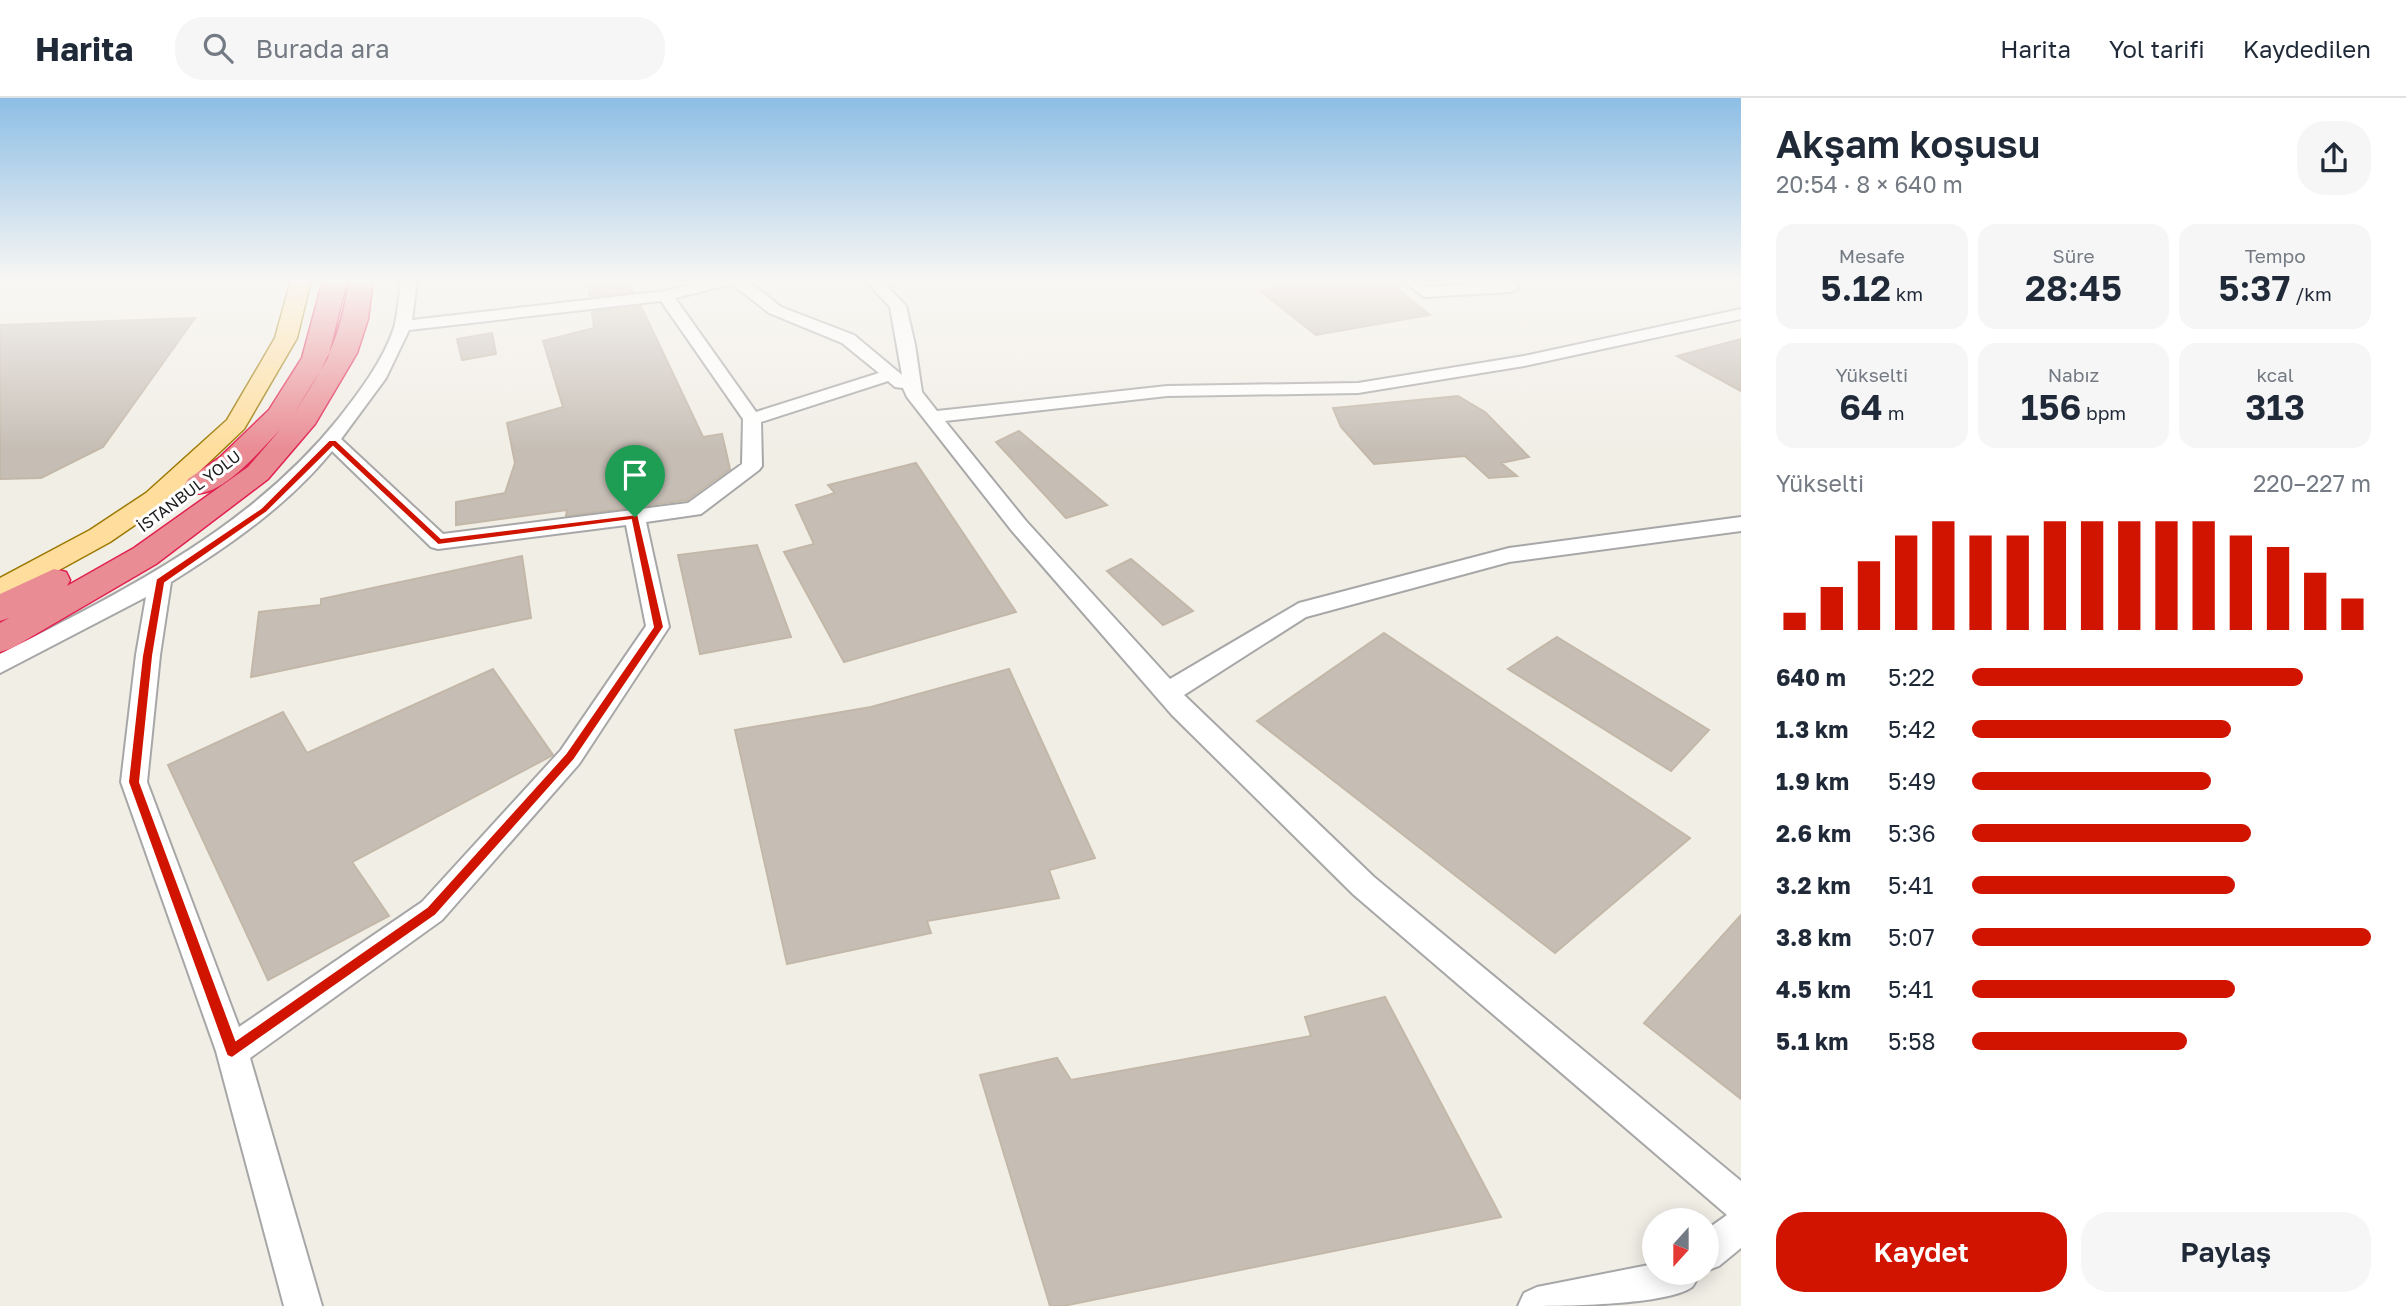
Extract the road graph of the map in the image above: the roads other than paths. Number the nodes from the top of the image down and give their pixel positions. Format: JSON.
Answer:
{"nodes":[{"id":1,"x":286,"y":336,"type":"edge"},
{"id":2,"x":321,"y":336,"type":"edge"},
{"id":3,"x":350,"y":336,"type":"edge"},
{"id":4,"x":398,"y":336,"type":"edge"},
{"id":5,"x":694,"y":336,"type":"edge"},
{"id":6,"x":841,"y":336,"type":"edge"},
{"id":7,"x":905,"y":336,"type":"edge"},
{"id":8,"x":1638,"y":336,"type":"edge"},
{"id":9,"x":891,"y":375,"type":"junction"},
{"id":10,"x":913,"y":393,"type":"junction"},
{"id":11,"x":932,"y":417,"type":"junction"},
{"id":12,"x":752,"y":419,"type":"junction"},
{"id":13,"x":332,"y":442,"type":"junction"},
{"id":14,"x":635,"y":517,"type":"junction"},
{"id":15,"x":1741,"y":524,"type":"edge"},
{"id":16,"x":160,"y":582,"type":"junction"},
{"id":17,"x":0,"y":590,"type":"edge"},
{"id":18,"x":0,"y":609,"type":"edge"},
{"id":19,"x":0,"y":639,"type":"edge"},
{"id":20,"x":0,"y":664,"type":"edge"},
{"id":21,"x":1167,"y":693,"type":"junction"},
{"id":22,"x":232,"y":1051,"type":"junction"},
{"id":23,"x":1741,"y":1204,"type":"edge"},
{"id":24,"x":1741,"y":1226,"type":"edge"},
{"id":25,"x":1719,"y":1243,"type":"edge"},
{"id":26,"x":1642,"y":1285,"type":"edge"},
{"id":27,"x":303,"y":1306,"type":"edge"},
{"id":28,"x":1537,"y":1306,"type":"edge"}],
"edges":[{"from":1,"to":17,"type":"main road"},
{"from":2,"to":18,"type":"highway","name":"İSTANBUL YOLU"},
{"from":3,"to":19,"type":"highway"},
{"from":4,"to":13,"type":"street"},
{"from":5,"to":12,"type":"street"},
{"from":6,"to":9,"type":"street"},
{"from":7,"to":10,"type":"street"},
{"from":8,"to":11,"type":"street"},
{"from":9,"to":10,"type":"street"},
{"from":9,"to":12,"type":"street"},
{"from":10,"to":11,"type":"street"},
{"from":11,"to":21,"type":"street"},
{"from":12,"to":14,"type":"street"},
{"from":13,"to":14,"type":"street"},
{"from":13,"to":16,"type":"street"},
{"from":14,"to":22,"type":"street"},
{"from":15,"to":21,"type":"street"},
{"from":16,"to":20,"type":"street"},
{"from":16,"to":22,"type":"street"},
{"from":21,"to":23,"type":"street"},
{"from":22,"to":27,"type":"street"},
{"from":24,"to":25,"type":"street"},
{"from":26,"to":28,"type":"street"}]}
